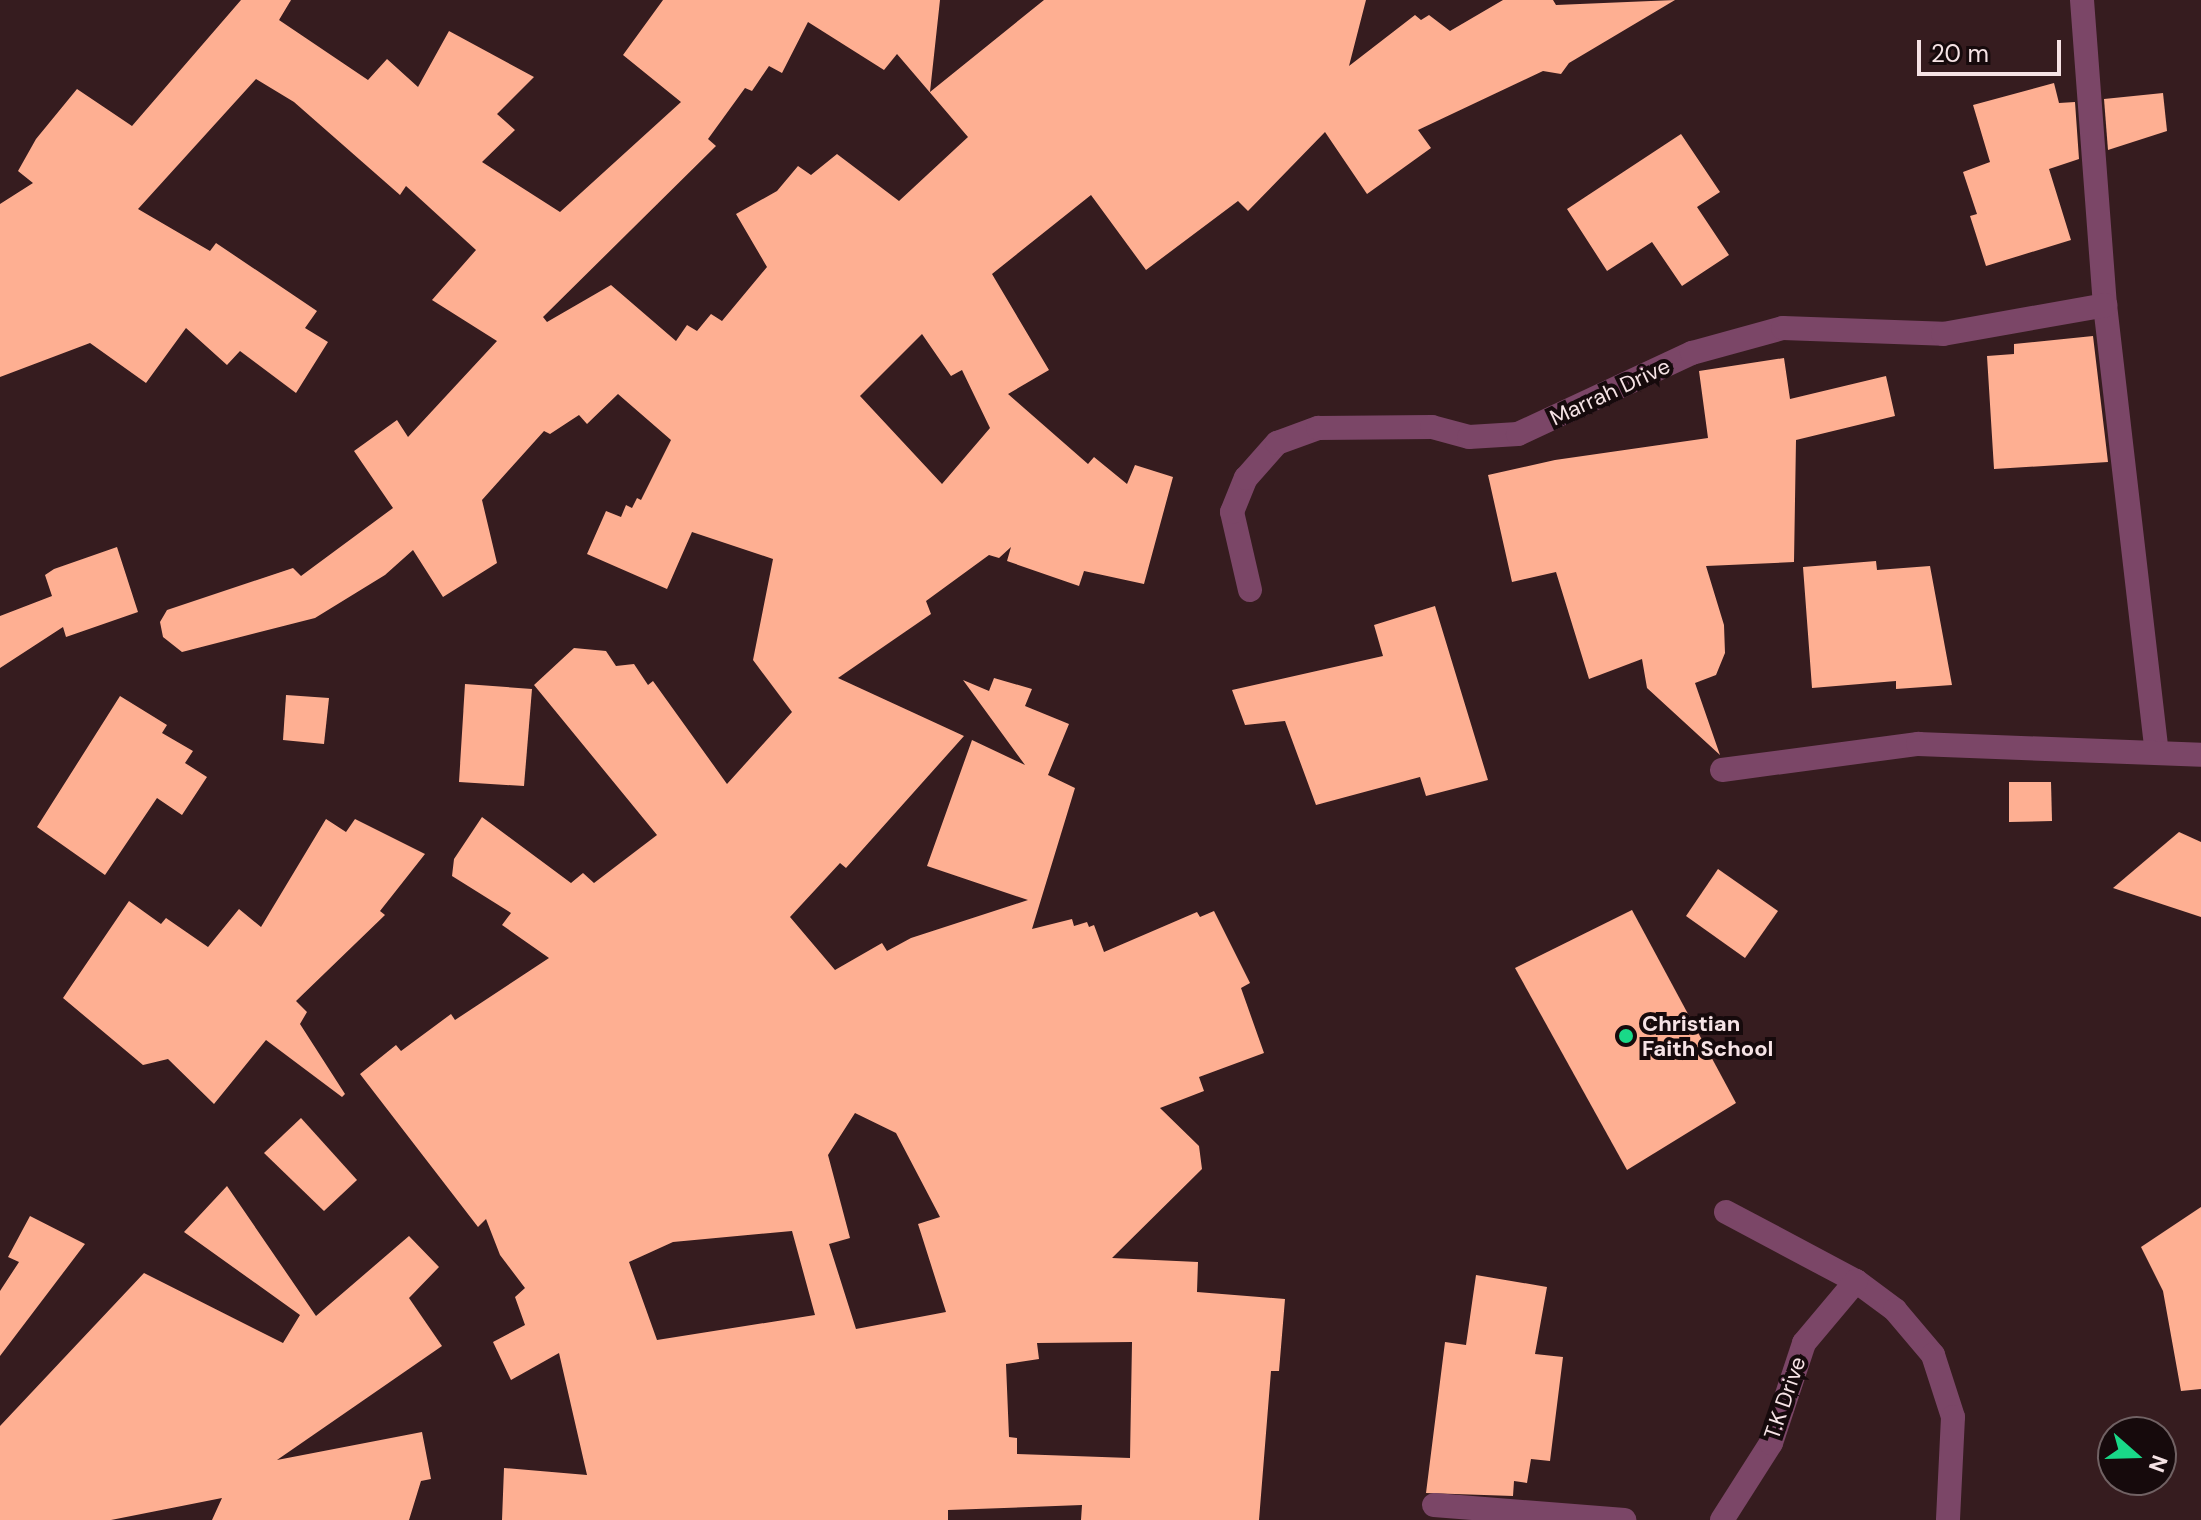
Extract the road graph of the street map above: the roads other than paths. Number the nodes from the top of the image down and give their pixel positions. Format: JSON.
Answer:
{"nodes":[{"id":1,"x":2082,"y":0,"type":"edge"},
{"id":2,"x":2105,"y":305,"type":"junction"},
{"id":3,"x":1250,"y":590,"type":"dead end"},
{"id":4,"x":2157,"y":752,"type":"junction"},
{"id":5,"x":2201,"y":755,"type":"edge"},
{"id":6,"x":1722,"y":770,"type":"dead end"},
{"id":7,"x":1726,"y":1212,"type":"dead end"},
{"id":8,"x":1856,"y":1281,"type":"junction"},
{"id":9,"x":1434,"y":1505,"type":"dead end"},
{"id":10,"x":1624,"y":1520,"type":"edge"},
{"id":11,"x":1722,"y":1520,"type":"edge"},
{"id":12,"x":1948,"y":1520,"type":"edge"}],
"edges":[{"from":1,"to":2,"type":"street"},
{"from":2,"to":3,"type":"street","name":"Marrah Drive"},
{"from":2,"to":4,"type":"street"},
{"from":4,"to":5,"type":"street"},
{"from":4,"to":6,"type":"street"},
{"from":7,"to":8,"type":"street"},
{"from":8,"to":11,"type":"street","name":"T.K Drive"},
{"from":8,"to":12,"type":"street"},
{"from":9,"to":10,"type":"street"}]}
